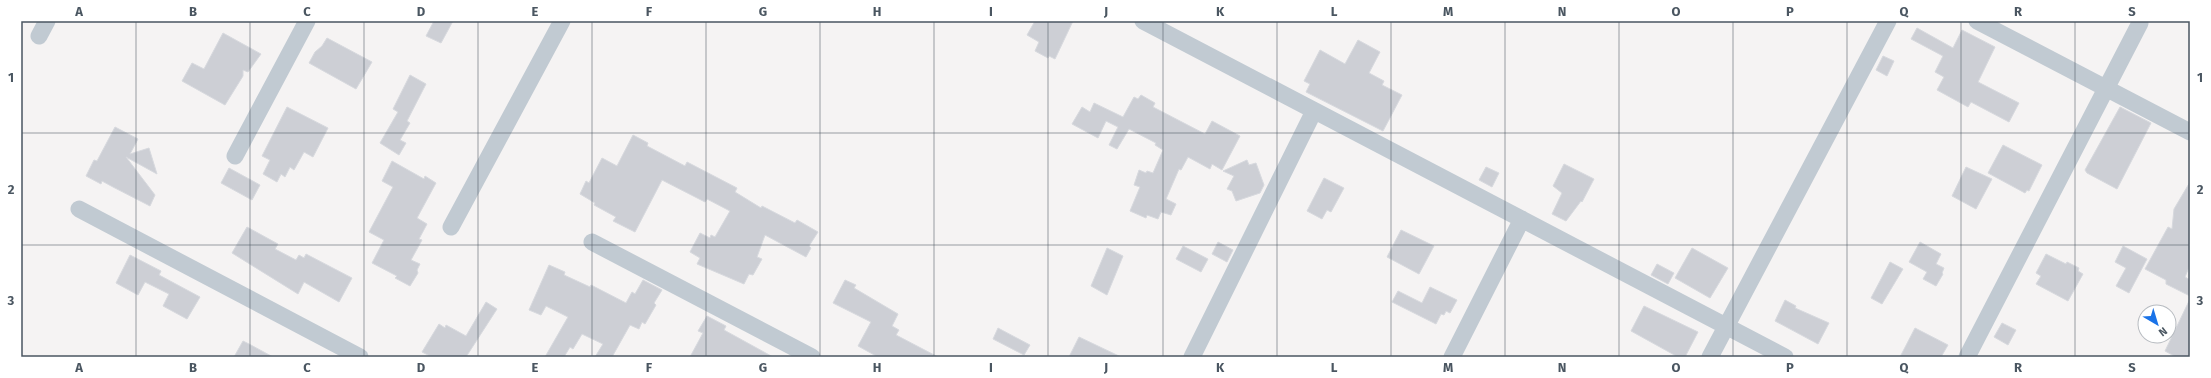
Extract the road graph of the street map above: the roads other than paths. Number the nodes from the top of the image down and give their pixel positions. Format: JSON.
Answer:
{"nodes":[{"id":1,"x":47,"y":21,"type":"edge"},
{"id":2,"x":307,"y":21,"type":"edge"},
{"id":3,"x":562,"y":21,"type":"edge"},
{"id":4,"x":1143,"y":21,"type":"edge"},
{"id":5,"x":1888,"y":21,"type":"edge"},
{"id":6,"x":1978,"y":21,"type":"edge"},
{"id":7,"x":2140,"y":23,"type":"dead end"},
{"id":8,"x":39,"y":36,"type":"dead end"},
{"id":9,"x":2106,"y":88,"type":"junction"},
{"id":10,"x":1314,"y":111,"type":"junction"},
{"id":11,"x":2190,"y":132,"type":"edge"},
{"id":12,"x":235,"y":156,"type":"dead end"},
{"id":13,"x":79,"y":209,"type":"dead end"},
{"id":14,"x":1522,"y":219,"type":"junction"},
{"id":15,"x":451,"y":227,"type":"dead end"},
{"id":16,"x":592,"y":242,"type":"dead end"},
{"id":17,"x":1726,"y":326,"type":"junction"},
{"id":18,"x":360,"y":357,"type":"edge"},
{"id":19,"x":812,"y":357,"type":"edge"},
{"id":20,"x":1192,"y":357,"type":"edge"},
{"id":21,"x":1452,"y":357,"type":"edge"},
{"id":22,"x":1710,"y":357,"type":"edge"},
{"id":23,"x":1785,"y":357,"type":"edge"},
{"id":24,"x":1967,"y":357,"type":"edge"}],
"edges":[{"from":1,"to":8,"type":"street"},
{"from":2,"to":12,"type":"street"},
{"from":3,"to":15,"type":"street"},
{"from":4,"to":10,"type":"street"},
{"from":5,"to":17,"type":"street"},
{"from":6,"to":9,"type":"street"},
{"from":7,"to":9,"type":"street"},
{"from":9,"to":11,"type":"street"},
{"from":9,"to":24,"type":"street"},
{"from":10,"to":14,"type":"street"},
{"from":10,"to":20,"type":"street"},
{"from":13,"to":18,"type":"street"},
{"from":14,"to":17,"type":"street"},
{"from":14,"to":21,"type":"street"},
{"from":16,"to":19,"type":"street"},
{"from":17,"to":22,"type":"street"},
{"from":17,"to":23,"type":"street"}]}
